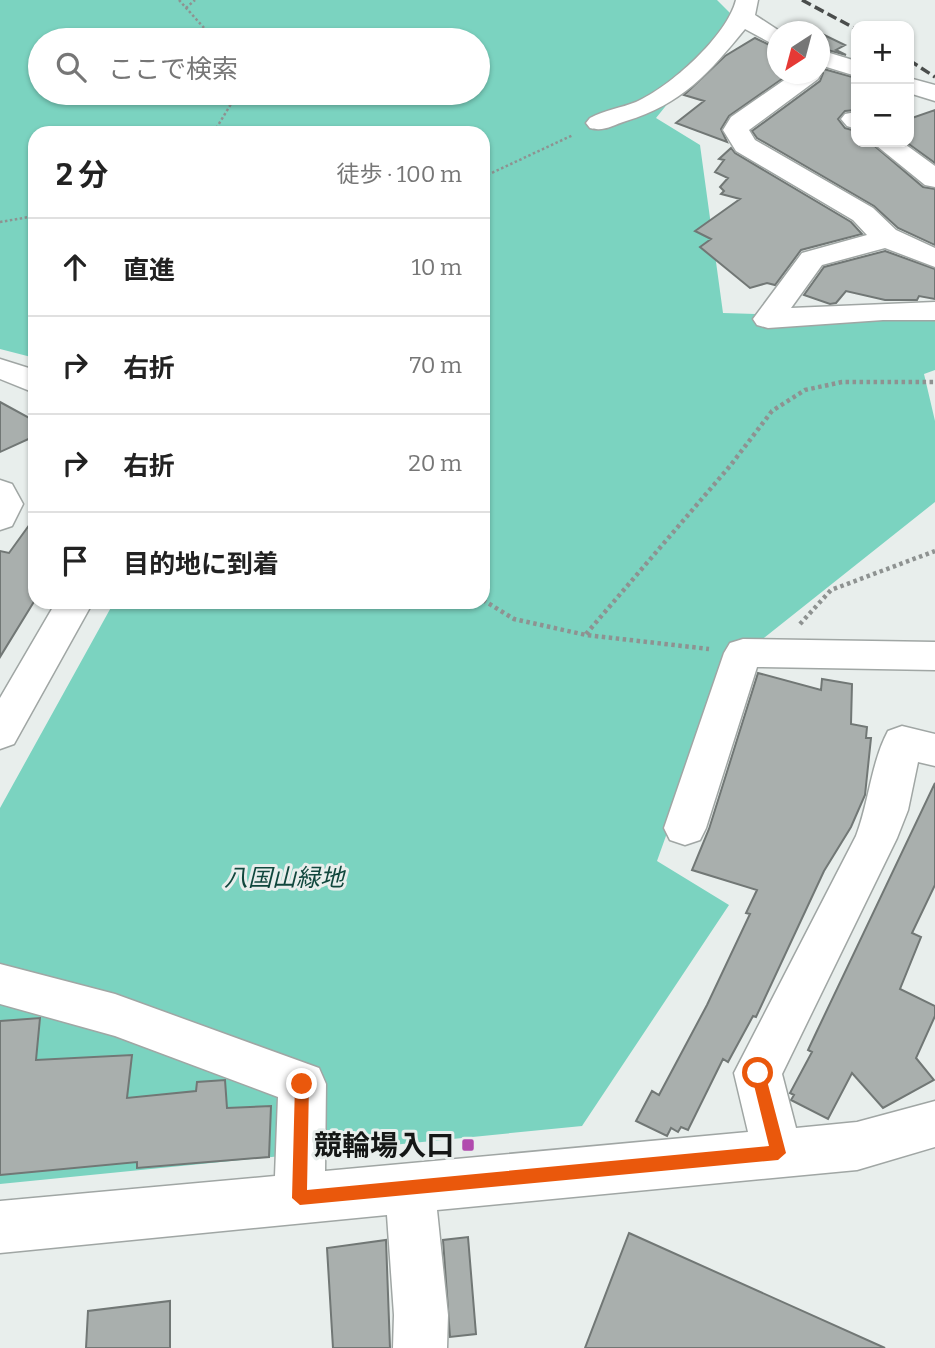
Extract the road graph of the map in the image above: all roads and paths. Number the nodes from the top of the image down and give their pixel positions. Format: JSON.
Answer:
{"nodes":[{"id":1,"x":179,"y":0,"type":"edge"},
{"id":2,"x":195,"y":0,"type":"edge"},
{"id":3,"x":186,"y":8,"type":"junction"},
{"id":4,"x":745,"y":8,"type":"edge"},
{"id":5,"x":204,"y":28,"type":"edge"},
{"id":6,"x":767,"y":29,"type":"edge"},
{"id":7,"x":830,"y":65,"type":"edge"},
{"id":8,"x":851,"y":68,"type":"edge"},
{"id":9,"x":792,"y":84,"type":"edge"},
{"id":10,"x":230,"y":105,"type":"edge"},
{"id":11,"x":599,"y":123,"type":"joint"},
{"id":12,"x":218,"y":126,"type":"edge"},
{"id":13,"x":892,"y":147,"type":"edge"},
{"id":14,"x":490,"y":174,"type":"edge"},
{"id":15,"x":935,"y":179,"type":"edge"},
{"id":16,"x":28,"y":217,"type":"edge"},
{"id":17,"x":0,"y":222,"type":"edge"},
{"id":18,"x":888,"y":238,"type":"junction"},
{"id":19,"x":935,"y":258,"type":"edge"},
{"id":20,"x":935,"y":311,"type":"edge"},
{"id":21,"x":0,"y":369,"type":"edge"},
{"id":22,"x":28,"y":379,"type":"edge"},
{"id":23,"x":935,"y":382,"type":"edge"},
{"id":24,"x":0,"y":492,"type":"edge"},
{"id":25,"x":0,"y":518,"type":"edge"},
{"id":26,"x":935,"y":551,"type":"edge"},
{"id":27,"x":490,"y":604,"type":"edge"},
{"id":28,"x":71,"y":609,"type":"edge"},
{"id":29,"x":797,"y":627,"type":"dead end"},
{"id":30,"x":586,"y":635,"type":"junction"},
{"id":31,"x":743,"y":653,"type":"junction"},
{"id":32,"x":935,"y":656,"type":"edge"},
{"id":33,"x":0,"y":733,"type":"edge"},
{"id":34,"x":935,"y":750,"type":"edge"},
{"id":35,"x":685,"y":828,"type":"dead end"},
{"id":36,"x":0,"y":984,"type":"edge"},
{"id":37,"x":935,"y":1124,"type":"edge"},
{"id":38,"x":778,"y":1153,"type":"junction"},
{"id":39,"x":410,"y":1188,"type":"junction"},
{"id":40,"x":300,"y":1198,"type":"junction"},
{"id":41,"x":0,"y":1227,"type":"edge"},
{"id":42,"x":420,"y":1348,"type":"edge"}],
"edges":[{"from":1,"to":3,"type":"path"},
{"from":2,"to":3,"type":"path"},
{"from":3,"to":5,"type":"path"},
{"from":4,"to":6,"type":"street"},
{"from":4,"to":11,"type":"street"},
{"from":7,"to":8,"type":"street"},
{"from":9,"to":18,"type":"street"},
{"from":10,"to":12,"type":"path"},
{"from":11,"to":14,"type":"path"},
{"from":13,"to":15,"type":"street"},
{"from":16,"to":17,"type":"path"},
{"from":18,"to":19,"type":"street"},
{"from":18,"to":20,"type":"street"},
{"from":21,"to":22,"type":"street"},
{"from":23,"to":30,"type":"path"},
{"from":24,"to":25,"type":"street"},
{"from":26,"to":29,"type":"path"},
{"from":27,"to":30,"type":"path"},
{"from":28,"to":33,"type":"street"},
{"from":30,"to":31,"type":"path"},
{"from":31,"to":32,"type":"street"},
{"from":31,"to":35,"type":"street"},
{"from":34,"to":38,"type":"street"},
{"from":36,"to":40,"type":"street"},
{"from":37,"to":38,"type":"street"},
{"from":38,"to":39,"type":"street"},
{"from":39,"to":40,"type":"street"},
{"from":39,"to":42,"type":"street"},
{"from":40,"to":41,"type":"street"}]}
